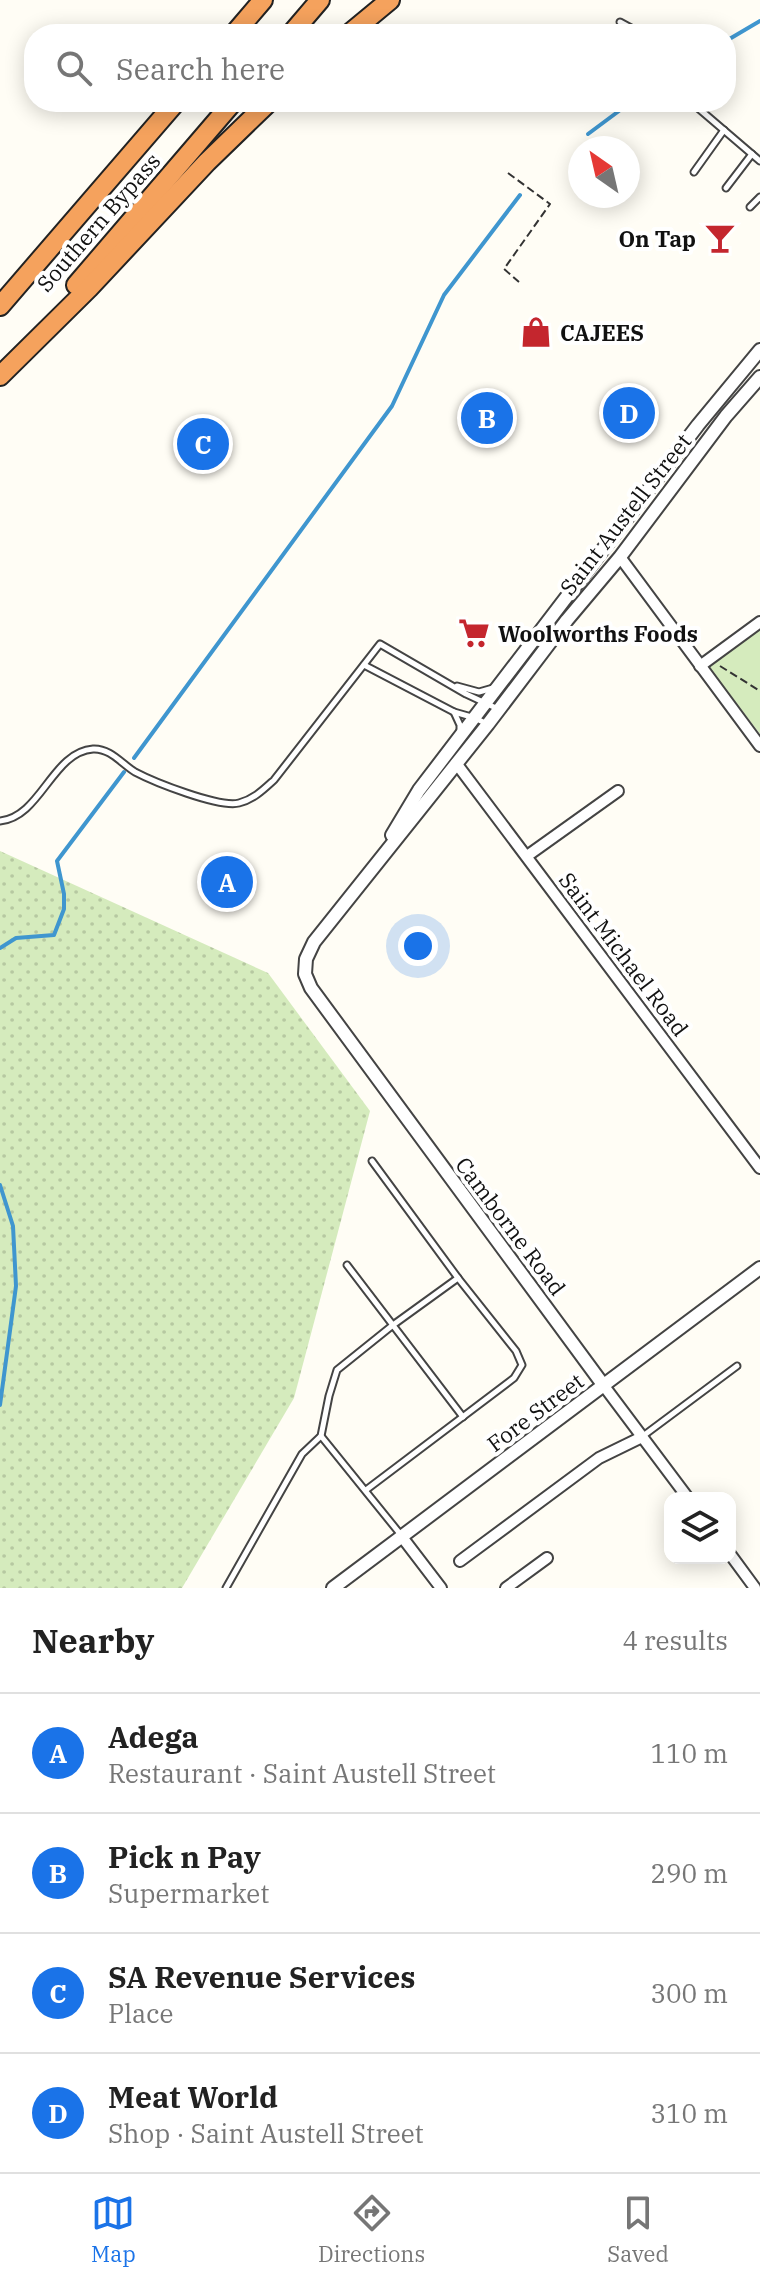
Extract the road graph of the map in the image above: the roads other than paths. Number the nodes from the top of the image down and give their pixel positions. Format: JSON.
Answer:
{"nodes":[{"id":1,"x":263,"y":0,"type":"edge"},
{"id":2,"x":320,"y":0,"type":"edge"},
{"id":3,"x":390,"y":0,"type":"edge"},
{"id":4,"x":620,"y":22,"type":"dead end"},
{"id":5,"x":243,"y":24,"type":"edge"},
{"id":6,"x":300,"y":24,"type":"edge"},
{"id":7,"x":361,"y":24,"type":"edge"},
{"id":8,"x":624,"y":24,"type":"edge"},
{"id":9,"x":167,"y":112,"type":"edge"},
{"id":10,"x":224,"y":112,"type":"edge"},
{"id":11,"x":259,"y":112,"type":"edge"},
{"id":12,"x":703,"y":112,"type":"edge"},
{"id":13,"x":724,"y":130,"type":"junction"},
{"id":14,"x":752,"y":154,"type":"junction"},
{"id":15,"x":760,"y":161,"type":"edge"},
{"id":16,"x":694,"y":172,"type":"dead end"},
{"id":17,"x":726,"y":188,"type":"dead end"},
{"id":18,"x":760,"y":197,"type":"edge"},
{"id":19,"x":750,"y":207,"type":"dead end"},
{"id":20,"x":0,"y":306,"type":"edge"},
{"id":21,"x":760,"y":350,"type":"edge"},
{"id":22,"x":0,"y":375,"type":"edge"},
{"id":23,"x":760,"y":377,"type":"edge"},
{"id":24,"x":620,"y":557,"type":"junction"},
{"id":25,"x":760,"y":622,"type":"edge"},
{"id":26,"x":705,"y":663,"type":"junction"},
{"id":27,"x":364,"y":665,"type":"junction"},
{"id":28,"x":510,"y":673,"type":"junction"},
{"id":29,"x":448,"y":683,"type":"junction"},
{"id":30,"x":486,"y":703,"type":"junction"},
{"id":31,"x":499,"y":709,"type":"junction"},
{"id":32,"x":454,"y":712,"type":"junction"},
{"id":33,"x":475,"y":718,"type":"junction"},
{"id":34,"x":488,"y":724,"type":"junction"},
{"id":35,"x":760,"y":746,"type":"edge"},
{"id":36,"x":450,"y":750,"type":"junction"},
{"id":37,"x":456,"y":763,"type":"junction"},
{"id":38,"x":618,"y":791,"type":"dead end"},
{"id":39,"x":0,"y":821,"type":"edge"},
{"id":40,"x":527,"y":856,"type":"junction"},
{"id":41,"x":374,"y":865,"type":"junction"},
{"id":42,"x":305,"y":974,"type":"joint"},
{"id":43,"x":372,"y":1161,"type":"dead end"},
{"id":44,"x":760,"y":1168,"type":"edge"},
{"id":45,"x":347,"y":1265,"type":"dead end"},
{"id":46,"x":760,"y":1268,"type":"edge"},
{"id":47,"x":458,"y":1278,"type":"junction"},
{"id":48,"x":393,"y":1325,"type":"junction"},
{"id":49,"x":737,"y":1366,"type":"dead end"},
{"id":50,"x":604,"y":1386,"type":"junction"},
{"id":51,"x":463,"y":1417,"type":"junction"},
{"id":52,"x":321,"y":1436,"type":"junction"},
{"id":53,"x":642,"y":1437,"type":"junction"},
{"id":54,"x":366,"y":1490,"type":"junction"},
{"id":55,"x":683,"y":1492,"type":"edge"},
{"id":56,"x":402,"y":1537,"type":"junction"},
{"id":57,"x":547,"y":1558,"type":"dead end"},
{"id":58,"x":460,"y":1561,"type":"dead end"},
{"id":59,"x":736,"y":1562,"type":"edge"},
{"id":60,"x":226,"y":1588,"type":"edge"},
{"id":61,"x":333,"y":1588,"type":"edge"},
{"id":62,"x":441,"y":1588,"type":"edge"},
{"id":63,"x":506,"y":1588,"type":"edge"},
{"id":64,"x":755,"y":1588,"type":"edge"}],
"edges":[{"from":1,"to":5,"type":"highway"},
{"from":2,"to":6,"type":"highway"},
{"from":3,"to":7,"type":"highway"},
{"from":4,"to":8,"type":"lane"},
{"from":9,"to":20,"type":"highway","name":"Southern Bypass"},
{"from":10,"to":22,"type":"highway","name":"Southern Bypass"},
{"from":11,"to":22,"type":"highway"},
{"from":12,"to":13,"type":"lane"},
{"from":13,"to":14,"type":"lane"},
{"from":13,"to":16,"type":"lane"},
{"from":14,"to":15,"type":"lane"},
{"from":14,"to":17,"type":"lane"},
{"from":18,"to":19,"type":"lane"},
{"from":21,"to":28,"type":"street","name":"Saint Austell Street"},
{"from":23,"to":24,"type":"street","name":"Saint Austell Street"},
{"from":24,"to":26,"type":"street"},
{"from":24,"to":31,"type":"street","name":"Saint Austell Street"},
{"from":25,"to":26,"type":"street"},
{"from":26,"to":35,"type":"street"},
{"from":27,"to":29,"type":"lane"},
{"from":27,"to":32,"type":"lane"},
{"from":27,"to":39,"type":"lane"},
{"from":28,"to":29,"type":"lane"},
{"from":28,"to":30,"type":"street","name":"Saint Austell Street"},
{"from":29,"to":30,"type":"lane"},
{"from":30,"to":31,"type":"lane"},
{"from":30,"to":33,"type":"street","name":"Saint Austell Street"},
{"from":31,"to":34,"type":"street","name":"Saint Austell Street"},
{"from":32,"to":33,"type":"lane"},
{"from":32,"to":36,"type":"lane"},
{"from":33,"to":34,"type":"lane"},
{"from":33,"to":36,"type":"street","name":"Saint Austell Street"},
{"from":34,"to":37,"type":"street","name":"Saint Austell Street"},
{"from":36,"to":41,"type":"street","name":"Saint Austell Street"},
{"from":37,"to":40,"type":"street","name":"Saint Michael Road"},
{"from":37,"to":41,"type":"street","name":"Saint Austell Street"},
{"from":38,"to":40,"type":"street"},
{"from":40,"to":44,"type":"street","name":"Saint Michael Road"},
{"from":41,"to":42,"type":"street","name":"Saint Austell Street"},
{"from":42,"to":50,"type":"street","name":"Camborne Road"},
{"from":43,"to":47,"type":"lane"},
{"from":45,"to":48,"type":"lane"},
{"from":46,"to":50,"type":"street","name":"Fore Street"},
{"from":47,"to":48,"type":"lane"},
{"from":47,"to":51,"type":"lane"},
{"from":48,"to":51,"type":"lane"},
{"from":48,"to":52,"type":"lane"},
{"from":49,"to":53,"type":"lane"},
{"from":50,"to":53,"type":"street","name":"Camborne Road"},
{"from":50,"to":56,"type":"street","name":"Fore Street"},
{"from":51,"to":54,"type":"lane"},
{"from":52,"to":54,"type":"lane"},
{"from":52,"to":60,"type":"lane"},
{"from":53,"to":55,"type":"street","name":"Camborne Road"},
{"from":53,"to":58,"type":"street"},
{"from":54,"to":56,"type":"lane"},
{"from":56,"to":61,"type":"street","name":"Fore Street"},
{"from":56,"to":62,"type":"street"},
{"from":57,"to":63,"type":"street"},
{"from":59,"to":64,"type":"street"}]}
